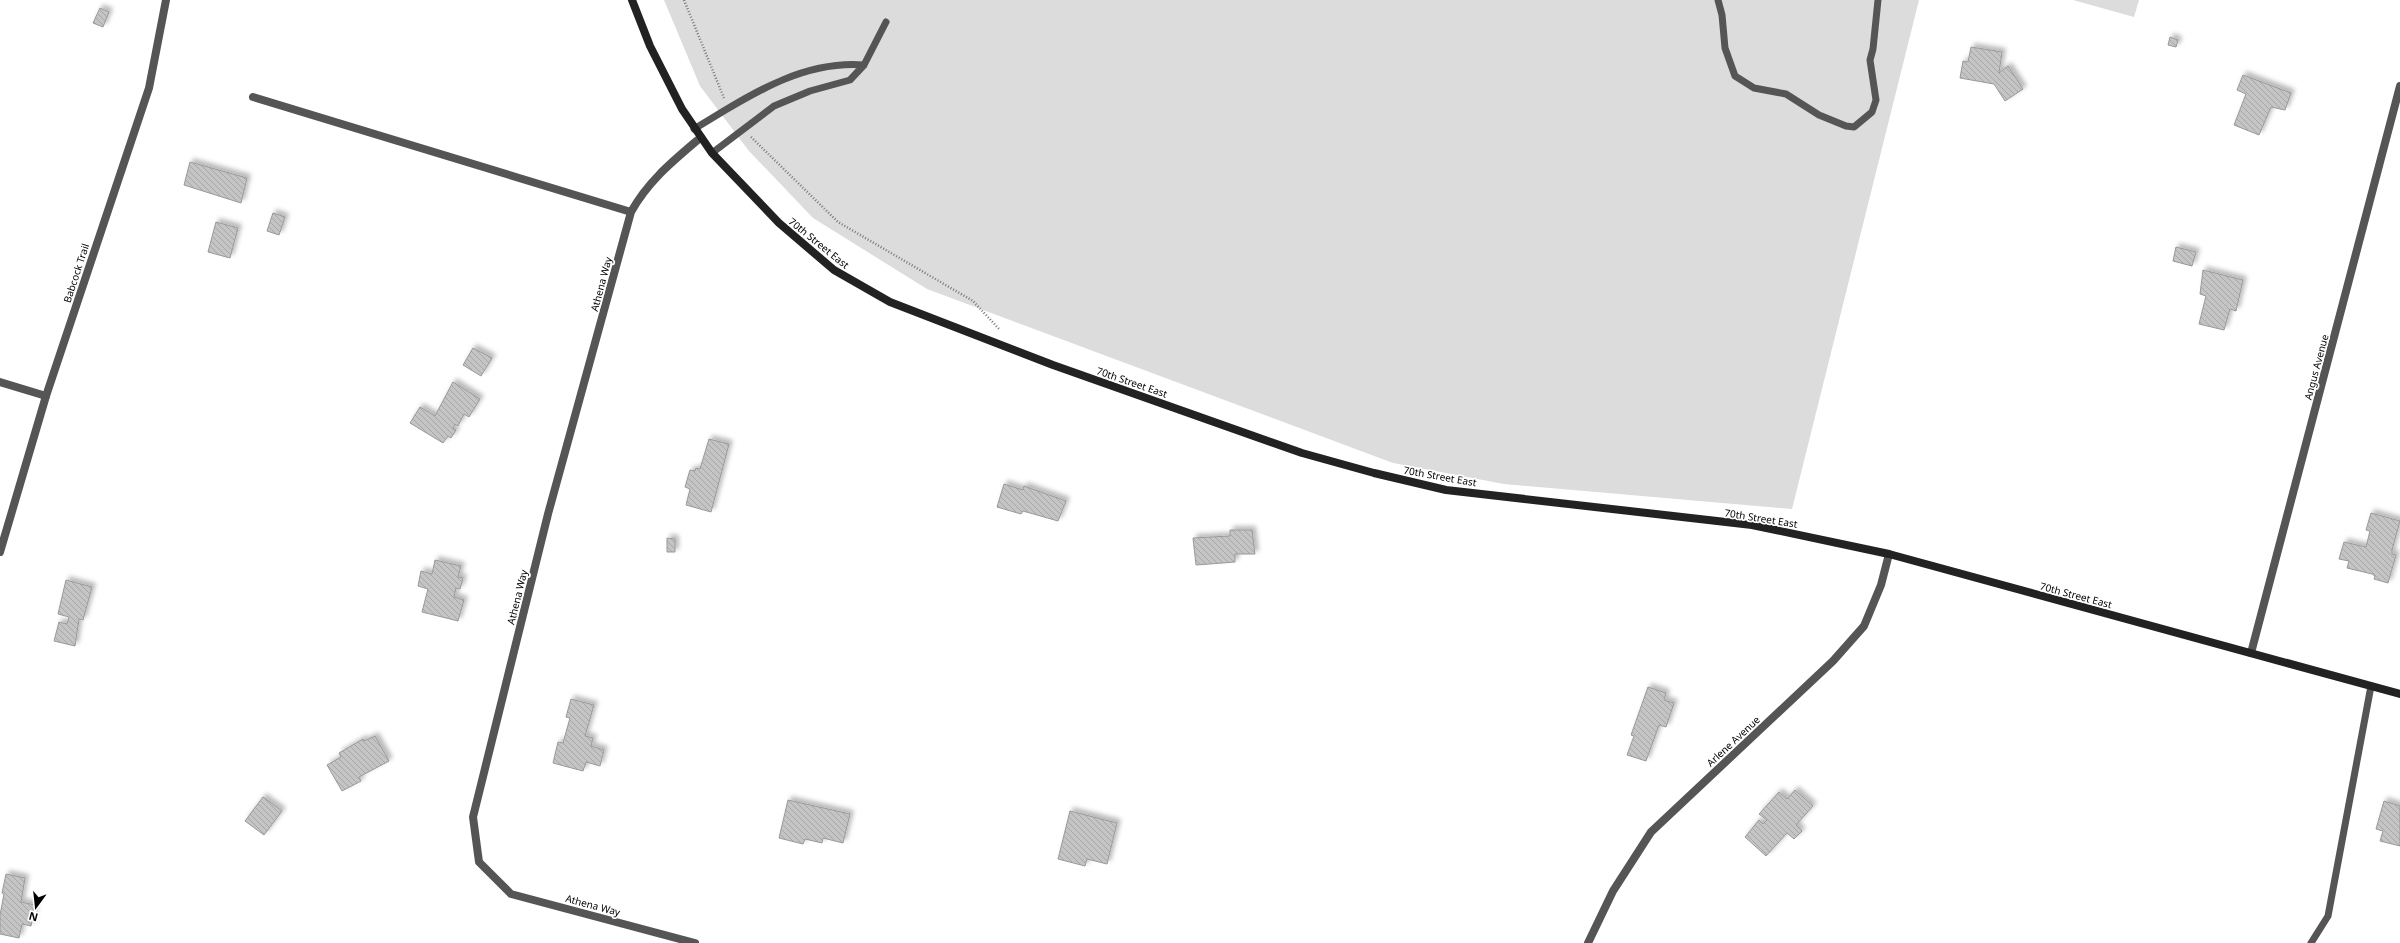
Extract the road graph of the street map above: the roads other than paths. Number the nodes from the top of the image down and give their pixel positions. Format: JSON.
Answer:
{"nodes":[{"id":1,"x":166,"y":0,"type":"edge"},
{"id":2,"x":632,"y":0,"type":"edge"},
{"id":3,"x":1718,"y":0,"type":"edge"},
{"id":4,"x":1878,"y":0,"type":"edge"},
{"id":5,"x":886,"y":22,"type":"dead end"},
{"id":6,"x":864,"y":65,"type":"junction"},
{"id":7,"x":2400,"y":86,"type":"edge"},
{"id":8,"x":253,"y":97,"type":"dead end"},
{"id":9,"x":694,"y":129,"type":"junction"},
{"id":10,"x":700,"y":138,"type":"junction"},
{"id":11,"x":712,"y":153,"type":"junction"},
{"id":12,"x":631,"y":212,"type":"junction"},
{"id":13,"x":0,"y":382,"type":"edge"},
{"id":14,"x":46,"y":396,"type":"junction"},
{"id":15,"x":0,"y":552,"type":"edge"},
{"id":16,"x":1889,"y":554,"type":"junction"},
{"id":17,"x":2251,"y":653,"type":"junction"},
{"id":18,"x":2371,"y":686,"type":"junction"},
{"id":19,"x":2400,"y":694,"type":"edge"},
{"id":20,"x":694,"y":943,"type":"edge"},
{"id":21,"x":1588,"y":943,"type":"edge"},
{"id":22,"x":2311,"y":943,"type":"edge"}],
"edges":[{"from":1,"to":14,"type":"street","name":"Babcock Trail"},
{"from":2,"to":9,"type":"main road","name":"70th Street East"},
{"from":3,"to":4,"type":"lane"},
{"from":5,"to":6,"type":"lane"},
{"from":6,"to":9,"type":"lane"},
{"from":6,"to":11,"type":"lane"},
{"from":7,"to":17,"type":"street","name":"Angus Avenue"},
{"from":8,"to":12,"type":"street"},
{"from":9,"to":10,"type":"main road","name":"70th Street East"},
{"from":10,"to":11,"type":"main road","name":"70th Street East"},
{"from":10,"to":12,"type":"street","name":"Athena Way"},
{"from":11,"to":16,"type":"main road","name":"70th Street East"},
{"from":12,"to":20,"type":"street","name":"Athena Way"},
{"from":13,"to":14,"type":"street"},
{"from":14,"to":15,"type":"street","name":"Babcock Trail"},
{"from":16,"to":17,"type":"main road","name":"70th Street East"},
{"from":16,"to":21,"type":"street","name":"Arlene Avenue"},
{"from":17,"to":18,"type":"main road","name":"70th Street East"},
{"from":18,"to":19,"type":"main road","name":"70th Street East"},
{"from":18,"to":22,"type":"lane"}]}
